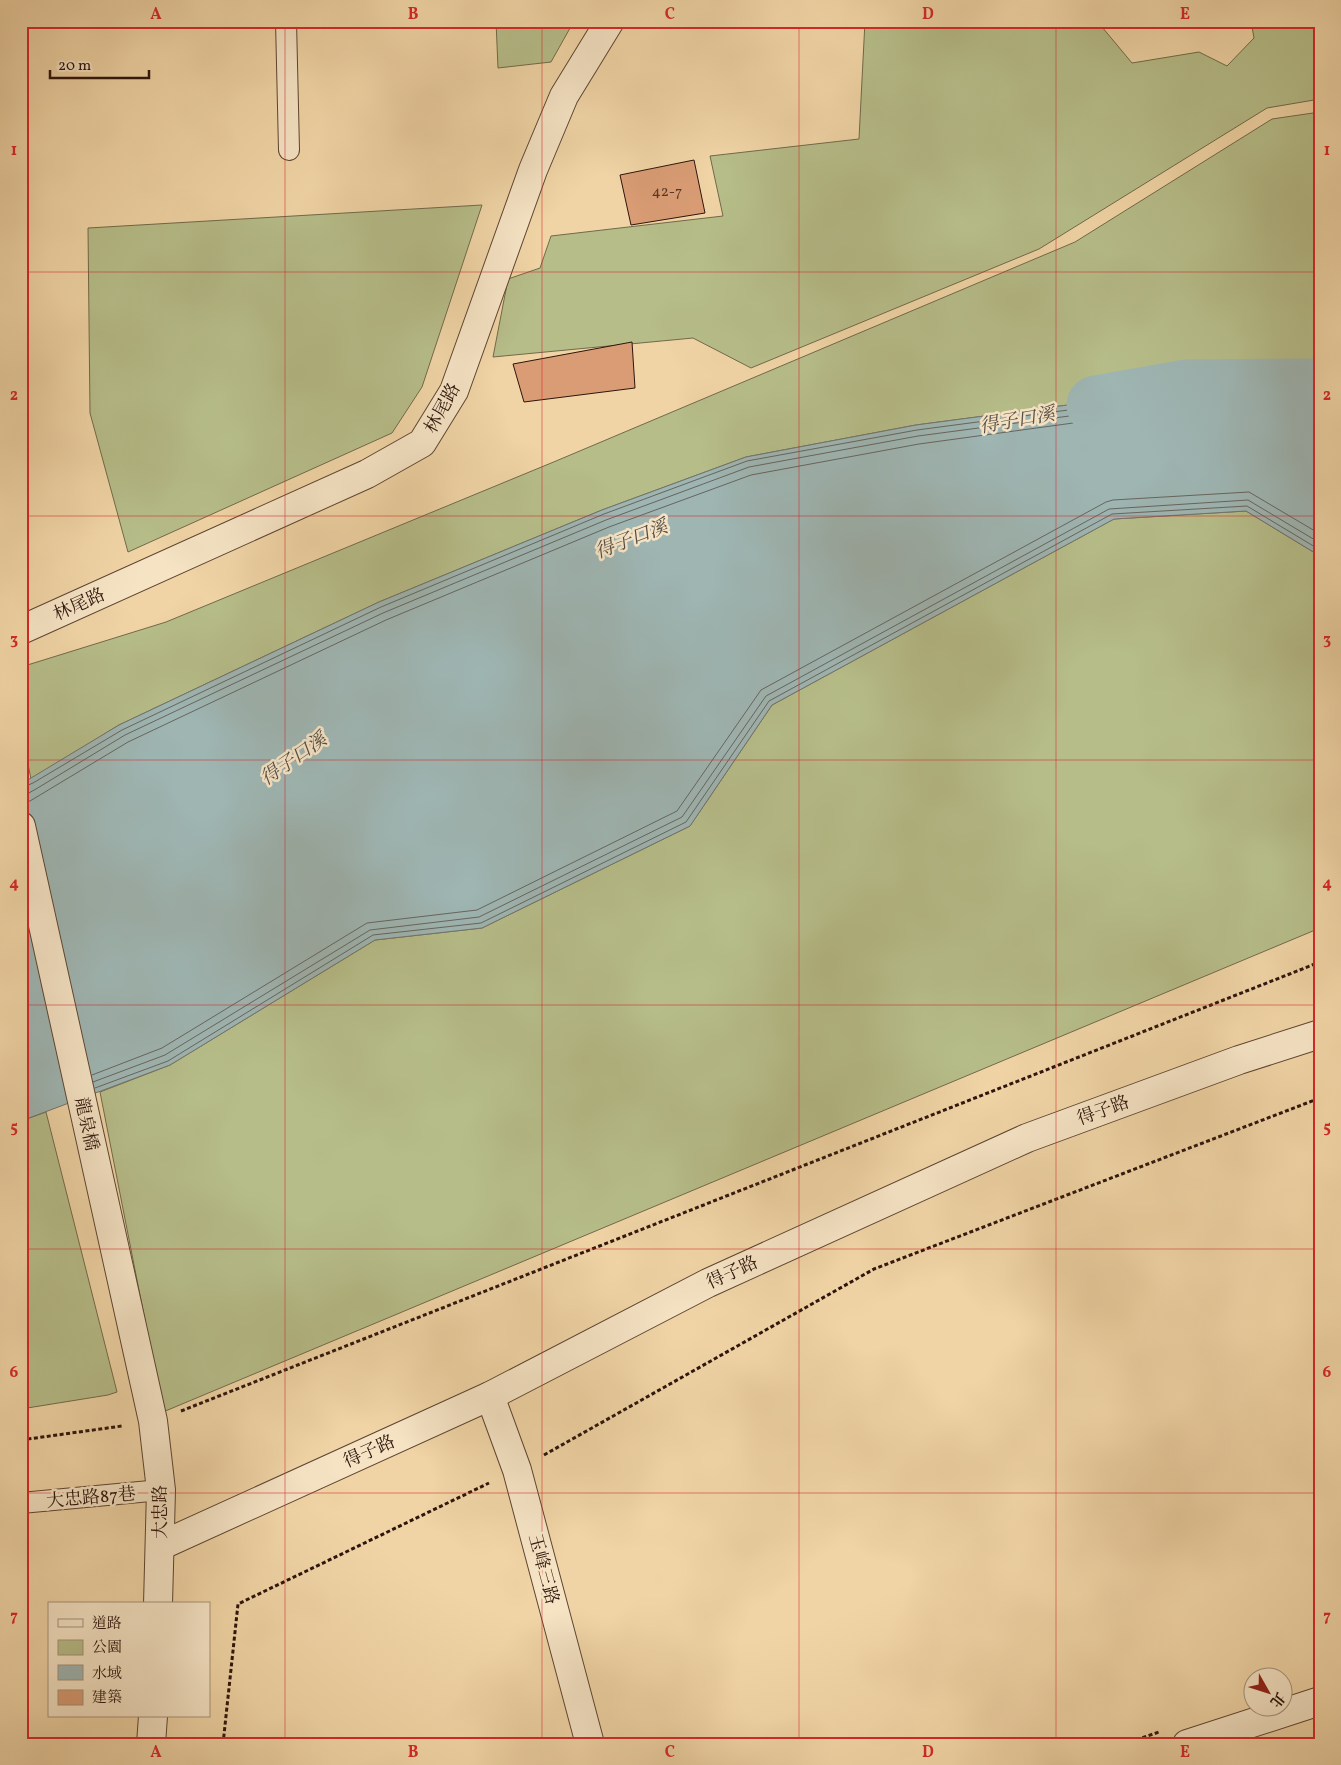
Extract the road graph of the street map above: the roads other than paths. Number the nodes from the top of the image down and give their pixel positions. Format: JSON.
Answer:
{"nodes":[{"id":1,"x":286,"y":21,"type":"edge"},
{"id":2,"x":610,"y":21,"type":"edge"},
{"id":3,"x":289,"y":150,"type":"dead end"},
{"id":4,"x":21,"y":630,"type":"edge"},
{"id":5,"x":21,"y":826,"type":"edge"},
{"id":6,"x":1320,"y":1034,"type":"edge"},
{"id":7,"x":490,"y":1396,"type":"junction"},
{"id":8,"x":153,"y":1421,"type":"joint"},
{"id":9,"x":161,"y":1490,"type":"junction"},
{"id":10,"x":21,"y":1503,"type":"edge"},
{"id":11,"x":160,"y":1546,"type":"junction"},
{"id":12,"x":158,"y":1602,"type":"edge"},
{"id":13,"x":1320,"y":1701,"type":"edge"},
{"id":14,"x":153,"y":1718,"type":"edge"},
{"id":15,"x":151,"y":1744,"type":"edge"},
{"id":16,"x":590,"y":1744,"type":"edge"},
{"id":17,"x":1187,"y":1744,"type":"edge"}],
"edges":[{"from":1,"to":3,"type":"lane"},
{"from":2,"to":4,"type":"street","name":"林尾路"},
{"from":5,"to":8,"type":"street","name":"龍泉橋"},
{"from":6,"to":7,"type":"street","name":"得子路"},
{"from":7,"to":11,"type":"street","name":"得子路"},
{"from":7,"to":16,"type":"street","name":"玉峰三路"},
{"from":8,"to":9,"type":"street","name":"大忠路"},
{"from":9,"to":10,"type":"lane","name":"大忠路87巷"},
{"from":9,"to":11,"type":"street","name":"大忠路"},
{"from":11,"to":12,"type":"street","name":"大忠路"},
{"from":13,"to":17,"type":"street"},
{"from":14,"to":15,"type":"street"}]}
